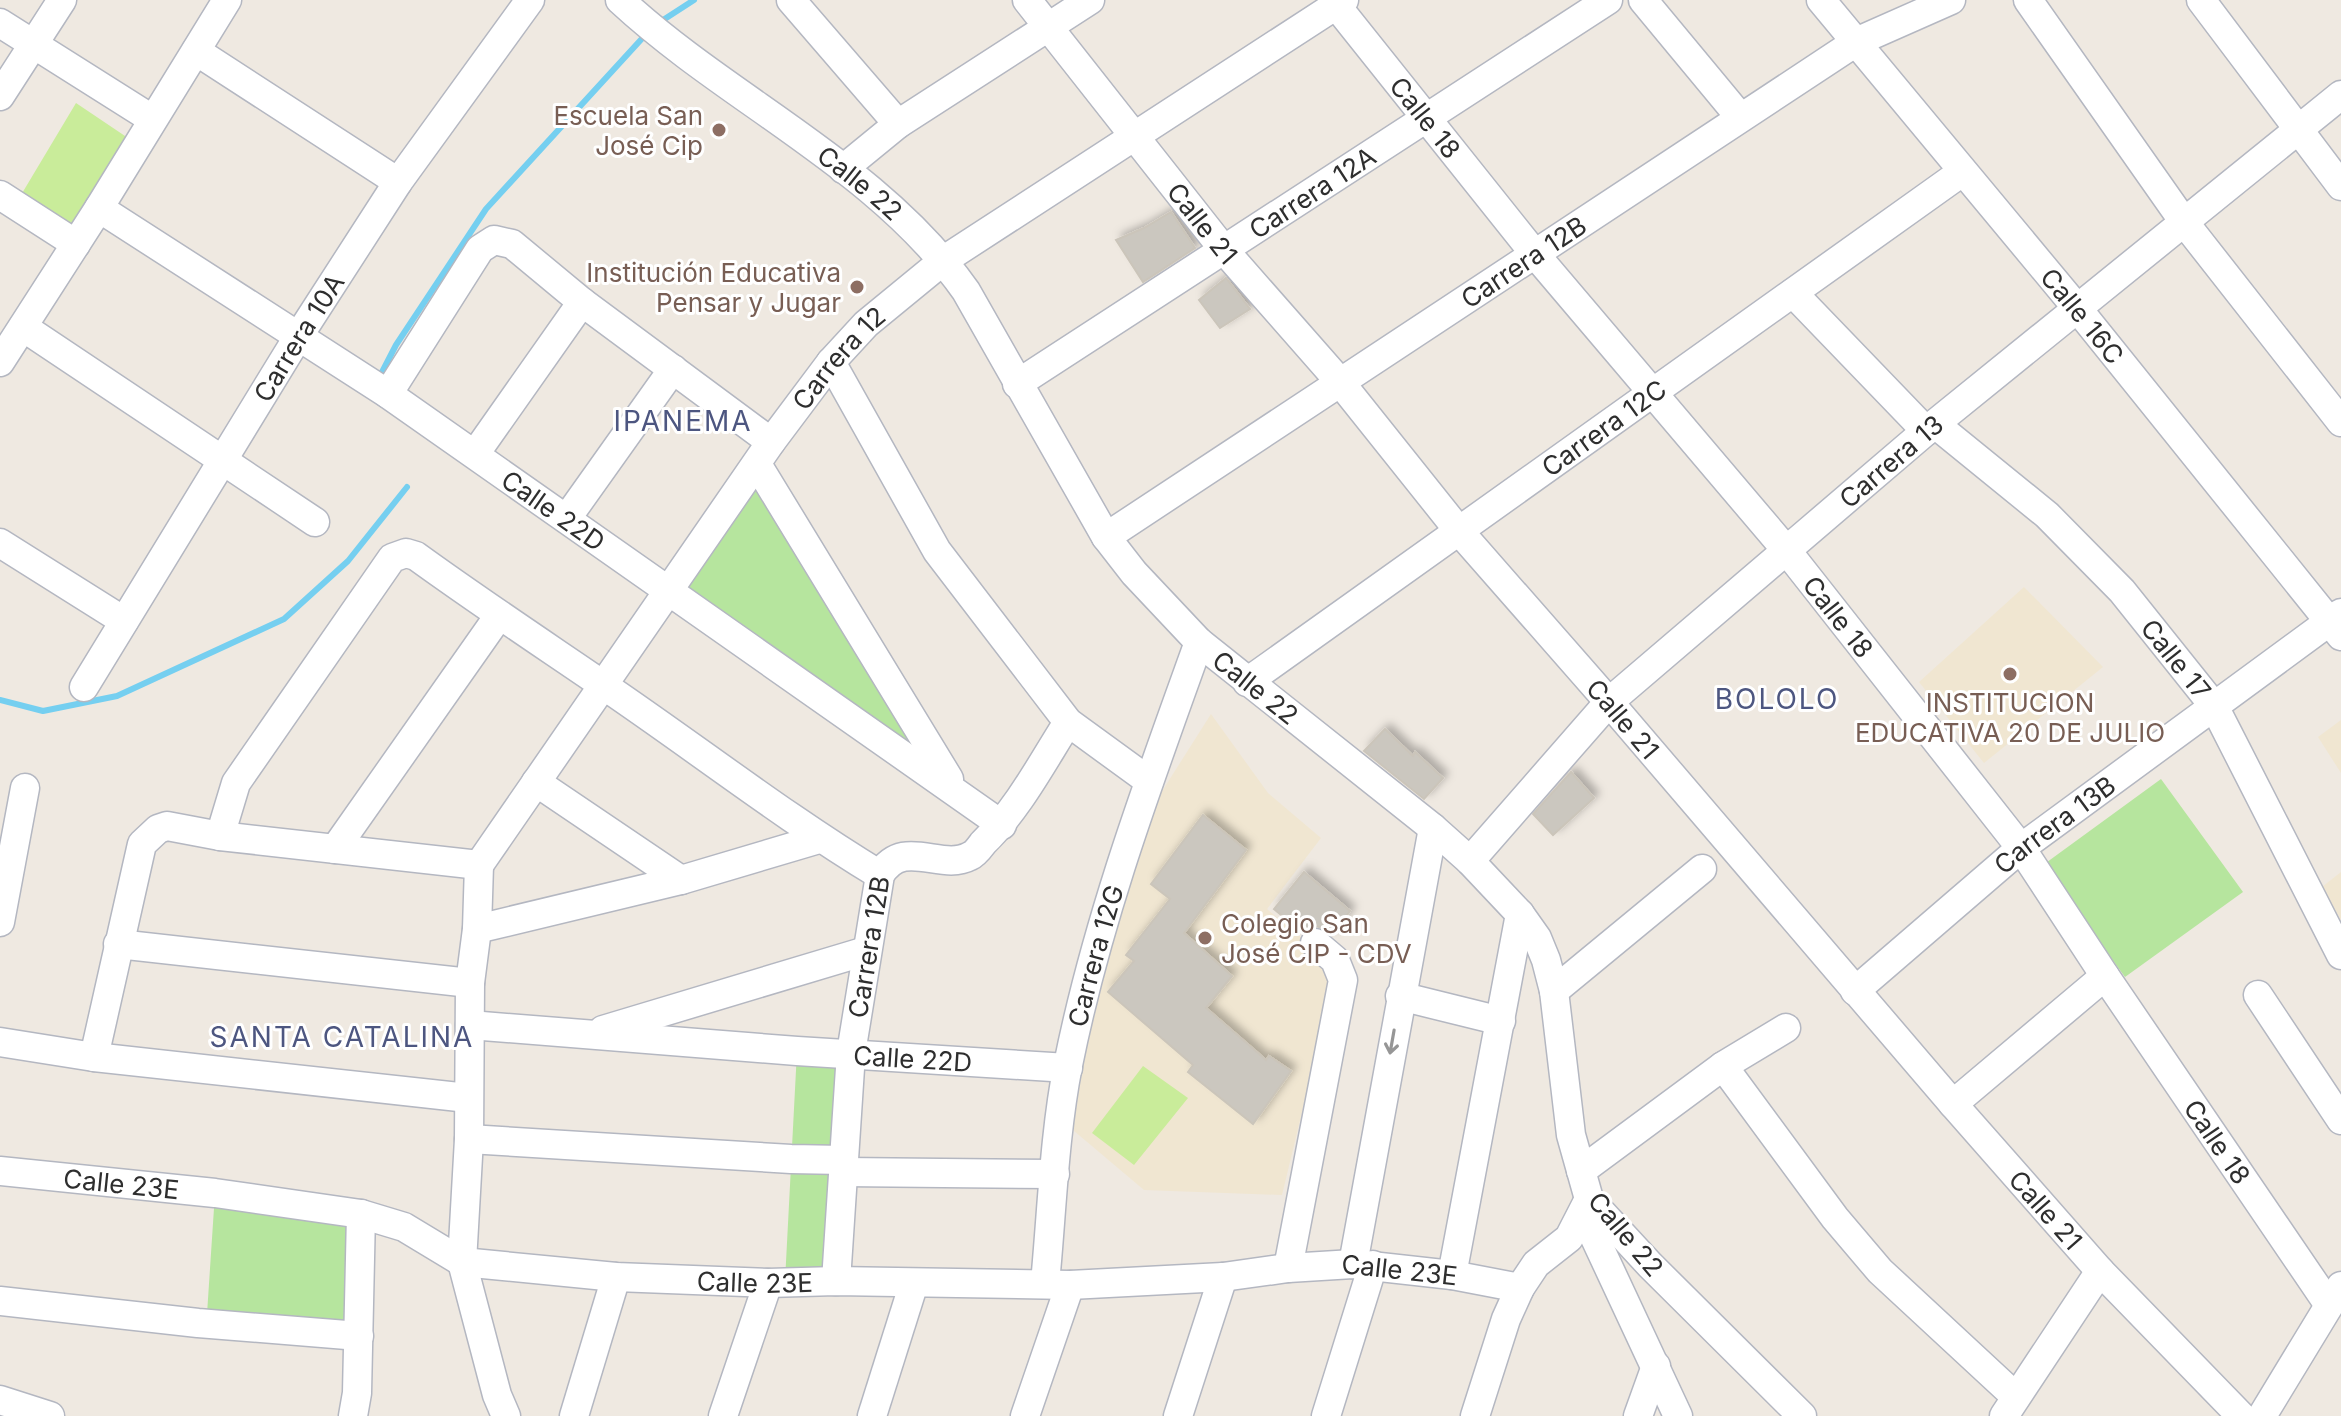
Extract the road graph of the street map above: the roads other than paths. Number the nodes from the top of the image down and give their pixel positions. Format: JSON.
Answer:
{"nodes":[{"id":1,"x":62,"y":0,"type":"edge"},
{"id":2,"x":227,"y":0,"type":"edge"},
{"id":3,"x":530,"y":0,"type":"edge"},
{"id":4,"x":620,"y":0,"type":"edge"},
{"id":5,"x":793,"y":0,"type":"edge"},
{"id":6,"x":1027,"y":0,"type":"edge"},
{"id":7,"x":1090,"y":0,"type":"edge"},
{"id":8,"x":1608,"y":0,"type":"edge"},
{"id":9,"x":1643,"y":0,"type":"edge"},
{"id":10,"x":1821,"y":0,"type":"edge"},
{"id":11,"x":1951,"y":0,"type":"edge"},
{"id":12,"x":2028,"y":0,"type":"edge"},
{"id":13,"x":2201,"y":0,"type":"edge"},
{"id":14,"x":1337,"y":2,"type":"edge"},
{"id":15,"x":0,"y":23,"type":"edge"},
{"id":16,"x":1048,"y":27,"type":"junction"},
{"id":17,"x":1856,"y":42,"type":"junction"},
{"id":18,"x":33,"y":45,"type":"junction"},
{"id":19,"x":196,"y":51,"type":"junction"},
{"id":20,"x":2341,"y":95,"type":"edge"},
{"id":21,"x":0,"y":96,"type":"edge"},
{"id":22,"x":1740,"y":117,"type":"junction"},
{"id":23,"x":152,"y":119,"type":"junction"},
{"id":24,"x":1426,"y":119,"type":"junction"},
{"id":25,"x":898,"y":124,"type":"junction"},
{"id":26,"x":2298,"y":131,"type":"junction"},
{"id":27,"x":1137,"y":137,"type":"junction"},
{"id":28,"x":843,"y":169,"type":"junction"},
{"id":29,"x":1962,"y":172,"type":"junction"},
{"id":30,"x":398,"y":182,"type":"junction"},
{"id":31,"x":2341,"y":186,"type":"edge"},
{"id":32,"x":0,"y":195,"type":"edge"},
{"id":33,"x":99,"y":208,"type":"junction"},
{"id":34,"x":2184,"y":222,"type":"junction"},
{"id":35,"x":76,"y":244,"type":"junction"},
{"id":36,"x":1224,"y":250,"type":"junction"},
{"id":37,"x":1534,"y":253,"type":"junction"},
{"id":38,"x":944,"y":260,"type":"junction"},
{"id":39,"x":1793,"y":293,"type":"junction"},
{"id":40,"x":582,"y":302,"type":"junction"},
{"id":41,"x":2077,"y":308,"type":"junction"},
{"id":42,"x":23,"y":327,"type":"junction"},
{"id":43,"x":298,"y":337,"type":"junction"},
{"id":44,"x":0,"y":362,"type":"edge"},
{"id":45,"x":831,"y":362,"type":"junction"},
{"id":46,"x":673,"y":369,"type":"junction"},
{"id":47,"x":1340,"y":382,"type":"junction"},
{"id":48,"x":1017,"y":384,"type":"junction"},
{"id":49,"x":388,"y":394,"type":"junction"},
{"id":50,"x":1651,"y":394,"type":"junction"},
{"id":51,"x":2341,"y":422,"type":"edge"},
{"id":52,"x":1930,"y":427,"type":"junction"},
{"id":53,"x":764,"y":453,"type":"junction"},
{"id":54,"x":475,"y":454,"type":"junction"},
{"id":55,"x":223,"y":459,"type":"junction"},
{"id":56,"x":567,"y":518,"type":"junction"},
{"id":57,"x":315,"y":522,"type":"dead end"},
{"id":58,"x":1459,"y":531,"type":"junction"},
{"id":59,"x":1106,"y":537,"type":"junction"},
{"id":60,"x":0,"y":543,"type":"edge"},
{"id":61,"x":1787,"y":551,"type":"junction"},
{"id":62,"x":669,"y":589,"type":"junction"},
{"id":63,"x":498,"y":617,"type":"junction"},
{"id":64,"x":124,"y":621,"type":"junction"},
{"id":65,"x":2337,"y":624,"type":"edge"},
{"id":66,"x":1199,"y":642,"type":"junction"},
{"id":67,"x":1247,"y":682,"type":"junction"},
{"id":68,"x":603,"y":684,"type":"junction"},
{"id":69,"x":84,"y":687,"type":"dead end"},
{"id":70,"x":1609,"y":702,"type":"junction"},
{"id":71,"x":2214,"y":706,"type":"junction"},
{"id":72,"x":1068,"y":722,"type":"junction"},
{"id":73,"x":1149,"y":781,"type":"junction"},
{"id":74,"x":536,"y":782,"type":"junction"},
{"id":75,"x":25,"y":788,"type":"dead end"},
{"id":76,"x":955,"y":790,"type":"junction"},
{"id":77,"x":1002,"y":825,"type":"junction"},
{"id":78,"x":1433,"y":828,"type":"junction"},
{"id":79,"x":220,"y":836,"type":"junction"},
{"id":80,"x":819,"y":839,"type":"junction"},
{"id":81,"x":2021,"y":848,"type":"junction"},
{"id":82,"x":335,"y":849,"type":"junction"},
{"id":83,"x":6,"y":855,"type":"edge"},
{"id":84,"x":1470,"y":861,"type":"junction"},
{"id":85,"x":479,"y":865,"type":"junction"},
{"id":86,"x":1702,"y":869,"type":"dead end"},
{"id":87,"x":880,"y":875,"type":"junction"},
{"id":88,"x":681,"y":880,"type":"junction"},
{"id":89,"x":1520,"y":914,"type":"junction"},
{"id":90,"x":0,"y":922,"type":"edge"},
{"id":91,"x":477,"y":929,"type":"junction"},
{"id":92,"x":1315,"y":943,"type":"dead end"},
{"id":93,"x":118,"y":944,"type":"junction"},
{"id":94,"x":866,"y":951,"type":"junction"},
{"id":95,"x":2341,"y":955,"type":"edge"},
{"id":96,"x":2105,"y":976,"type":"junction"},
{"id":97,"x":470,"y":983,"type":"junction"},
{"id":98,"x":1554,"y":991,"type":"junction"},
{"id":99,"x":1855,"y":991,"type":"junction"},
{"id":100,"x":2258,"y":995,"type":"dead end"},
{"id":101,"x":1400,"y":996,"type":"junction"},
{"id":102,"x":1501,"y":1021,"type":"junction"},
{"id":103,"x":470,"y":1025,"type":"junction"},
{"id":104,"x":1786,"y":1028,"type":"dead end"},
{"id":105,"x":587,"y":1034,"type":"junction"},
{"id":106,"x":0,"y":1042,"type":"edge"},
{"id":107,"x":851,"y":1053,"type":"junction"},
{"id":108,"x":94,"y":1057,"type":"junction"},
{"id":109,"x":1723,"y":1066,"type":"junction"},
{"id":110,"x":1068,"y":1068,"type":"junction"},
{"id":111,"x":468,"y":1098,"type":"junction"},
{"id":112,"x":1953,"y":1104,"type":"junction"},
{"id":113,"x":2341,"y":1120,"type":"edge"},
{"id":114,"x":469,"y":1139,"type":"junction"},
{"id":115,"x":843,"y":1166,"type":"junction"},
{"id":116,"x":0,"y":1171,"type":"edge"},
{"id":117,"x":1581,"y":1171,"type":"junction"},
{"id":118,"x":1055,"y":1174,"type":"junction"},
{"id":119,"x":1589,"y":1199,"type":"junction"},
{"id":120,"x":361,"y":1214,"type":"junction"},
{"id":121,"x":1594,"y":1235,"type":"junction"},
{"id":122,"x":462,"y":1262,"type":"junction"},
{"id":123,"x":1363,"y":1264,"type":"junction"},
{"id":124,"x":1650,"y":1265,"type":"junction"},
{"id":125,"x":1288,"y":1268,"type":"junction"},
{"id":126,"x":2100,"y":1271,"type":"junction"},
{"id":127,"x":1452,"y":1275,"type":"junction"},
{"id":128,"x":616,"y":1277,"type":"junction"},
{"id":129,"x":1223,"y":1277,"type":"junction"},
{"id":130,"x":836,"y":1281,"type":"junction"},
{"id":131,"x":768,"y":1283,"type":"junction"},
{"id":132,"x":914,"y":1283,"type":"junction"},
{"id":133,"x":1058,"y":1284,"type":"junction"},
{"id":134,"x":1617,"y":1287,"type":"junction"},
{"id":135,"x":1520,"y":1288,"type":"junction"},
{"id":136,"x":2335,"y":1295,"type":"edge"},
{"id":137,"x":0,"y":1301,"type":"edge"},
{"id":138,"x":359,"y":1336,"type":"junction"},
{"id":139,"x":1656,"y":1366,"type":"junction"},
{"id":140,"x":0,"y":1400,"type":"edge"},
{"id":141,"x":2010,"y":1406,"type":"edge"},
{"id":142,"x":498,"y":1409,"type":"edge"},
{"id":143,"x":50,"y":1416,"type":"edge"},
{"id":144,"x":353,"y":1416,"type":"edge"},
{"id":145,"x":574,"y":1416,"type":"edge"},
{"id":146,"x":723,"y":1416,"type":"edge"},
{"id":147,"x":872,"y":1416,"type":"edge"},
{"id":148,"x":1025,"y":1416,"type":"edge"},
{"id":149,"x":1178,"y":1416,"type":"edge"},
{"id":150,"x":1326,"y":1416,"type":"edge"},
{"id":151,"x":1475,"y":1416,"type":"edge"},
{"id":152,"x":1638,"y":1416,"type":"edge"},
{"id":153,"x":1678,"y":1416,"type":"edge"},
{"id":154,"x":1802,"y":1416,"type":"edge"},
{"id":155,"x":2241,"y":1416,"type":"edge"},
{"id":156,"x":2262,"y":1416,"type":"edge"}],
"edges":[{"from":1,"to":18,"type":"street"},
{"from":2,"to":19,"type":"street"},
{"from":3,"to":30,"type":"street","name":"Carrera 10A"},
{"from":4,"to":28,"type":"street","name":"Calle 22"},
{"from":5,"to":25,"type":"street"},
{"from":6,"to":16,"type":"street","name":"Calle 21"},
{"from":7,"to":16,"type":"street"},
{"from":8,"to":24,"type":"street","name":"Carrera 12A"},
{"from":9,"to":22,"type":"street"},
{"from":10,"to":17,"type":"street","name":"Calle 16C"},
{"from":11,"to":17,"type":"street","name":"Carrera 12B"},
{"from":12,"to":34,"type":"street"},
{"from":13,"to":26,"type":"street"},
{"from":14,"to":24,"type":"street","name":"Calle 18"},
{"from":14,"to":27,"type":"street","name":"Carrera 12"},
{"from":15,"to":18,"type":"street"},
{"from":16,"to":25,"type":"street"},
{"from":16,"to":27,"type":"street","name":"Calle 21"},
{"from":17,"to":22,"type":"street","name":"Carrera 12B"},
{"from":17,"to":29,"type":"street","name":"Calle 16C"},
{"from":18,"to":21,"type":"street"},
{"from":18,"to":23,"type":"street"},
{"from":19,"to":23,"type":"street"},
{"from":19,"to":30,"type":"street"},
{"from":20,"to":26,"type":"street","name":"Carrera 13"},
{"from":22,"to":37,"type":"street","name":"Carrera 12B"},
{"from":23,"to":33,"type":"street"},
{"from":24,"to":36,"type":"street","name":"Carrera 12A"},
{"from":24,"to":37,"type":"street","name":"Calle 18"},
{"from":25,"to":28,"type":"street"},
{"from":26,"to":31,"type":"street"},
{"from":26,"to":34,"type":"street","name":"Carrera 13"},
{"from":27,"to":36,"type":"street","name":"Calle 21"},
{"from":27,"to":38,"type":"street","name":"Carrera 12"},
{"from":28,"to":38,"type":"street","name":"Calle 22"},
{"from":29,"to":39,"type":"street","name":"Carrera 12C"},
{"from":29,"to":41,"type":"street","name":"Calle 16C"},
{"from":30,"to":43,"type":"street","name":"Carrera 10A"},
{"from":32,"to":35,"type":"street"},
{"from":33,"to":35,"type":"street"},
{"from":33,"to":43,"type":"street","name":"Calle 22D"},
{"from":34,"to":41,"type":"street","name":"Carrera 13"},
{"from":34,"to":51,"type":"street"},
{"from":35,"to":42,"type":"street"},
{"from":36,"to":47,"type":"street","name":"Calle 21"},
{"from":36,"to":48,"type":"street","name":"Carrera 12A"},
{"from":37,"to":47,"type":"street","name":"Carrera 12B"},
{"from":37,"to":50,"type":"street","name":"Calle 18"},
{"from":38,"to":45,"type":"street","name":"Carrera 12"},
{"from":38,"to":48,"type":"street","name":"Calle 22"},
{"from":39,"to":50,"type":"street","name":"Carrera 12C"},
{"from":39,"to":52,"type":"street","name":"Calle 17"},
{"from":40,"to":46,"type":"street"},
{"from":40,"to":49,"type":"street"},
{"from":40,"to":54,"type":"street"},
{"from":41,"to":52,"type":"street","name":"Carrera 13"},
{"from":41,"to":65,"type":"street","name":"Calle 16C"},
{"from":42,"to":44,"type":"street"},
{"from":42,"to":55,"type":"street"},
{"from":43,"to":49,"type":"street","name":"Calle 22D"},
{"from":43,"to":55,"type":"street","name":"Carrera 10A"},
{"from":45,"to":53,"type":"street","name":"Carrera 12"},
{"from":45,"to":72,"type":"street"},
{"from":46,"to":53,"type":"street"},
{"from":46,"to":56,"type":"street"},
{"from":47,"to":58,"type":"street","name":"Calle 21"},
{"from":47,"to":59,"type":"street","name":"Carrera 12B"},
{"from":48,"to":59,"type":"street","name":"Calle 22"},
{"from":49,"to":54,"type":"street","name":"Calle 22D"},
{"from":50,"to":58,"type":"street","name":"Carrera 12C"},
{"from":50,"to":61,"type":"street","name":"Calle 18"},
{"from":52,"to":61,"type":"street","name":"Carrera 13"},
{"from":52,"to":71,"type":"street","name":"Calle 17"},
{"from":53,"to":62,"type":"street","name":"Carrera 12"},
{"from":53,"to":76,"type":"street"},
{"from":54,"to":56,"type":"street","name":"Calle 22D"},
{"from":55,"to":57,"type":"street"},
{"from":55,"to":64,"type":"street","name":"Carrera 10A"},
{"from":56,"to":62,"type":"street","name":"Calle 22D"},
{"from":58,"to":67,"type":"street","name":"Carrera 12C"},
{"from":58,"to":70,"type":"street","name":"Calle 21"},
{"from":59,"to":66,"type":"street","name":"Calle 22"},
{"from":60,"to":64,"type":"street"},
{"from":61,"to":70,"type":"street","name":"Carrera 13"},
{"from":61,"to":81,"type":"street","name":"Calle 18"},
{"from":62,"to":68,"type":"street","name":"Carrera 12"},
{"from":62,"to":76,"type":"street","name":"Calle 22D"},
{"from":63,"to":68,"type":"street"},
{"from":63,"to":79,"type":"street"},
{"from":63,"to":82,"type":"street"},
{"from":64,"to":69,"type":"street","name":"Carrera 10A"},
{"from":65,"to":71,"type":"street","name":"Carrera 13B"},
{"from":66,"to":67,"type":"street","name":"Calle 22"},
{"from":66,"to":73,"type":"street","name":"Carrera 12G"},
{"from":67,"to":78,"type":"street","name":"Calle 22"},
{"from":68,"to":74,"type":"street","name":"Carrera 12"},
{"from":68,"to":80,"type":"street"},
{"from":70,"to":84,"type":"street","name":"Carrera 13"},
{"from":70,"to":99,"type":"street","name":"Calle 21"},
{"from":71,"to":81,"type":"street","name":"Carrera 13B"},
{"from":71,"to":95,"type":"street","name":"Calle 17"},
{"from":72,"to":73,"type":"street"},
{"from":72,"to":77,"type":"street","name":"Carrera 12B"},
{"from":73,"to":110,"type":"street","name":"Carrera 12G"},
{"from":74,"to":85,"type":"street","name":"Carrera 12"},
{"from":74,"to":88,"type":"street"},
{"from":75,"to":83,"type":"street"},
{"from":76,"to":77,"type":"street","name":"Calle 22D"},
{"from":77,"to":87,"type":"street","name":"Carrera 12B"},
{"from":78,"to":84,"type":"street","name":"Calle 22"},
{"from":78,"to":101,"type":"street"},
{"from":79,"to":82,"type":"street"},
{"from":79,"to":93,"type":"street"},
{"from":80,"to":87,"type":"street"},
{"from":80,"to":88,"type":"street"},
{"from":81,"to":96,"type":"street","name":"Calle 18"},
{"from":81,"to":99,"type":"street","name":"Carrera 13B"},
{"from":82,"to":85,"type":"street"},
{"from":83,"to":90,"type":"street"},
{"from":84,"to":89,"type":"street","name":"Calle 22"},
{"from":85,"to":91,"type":"street"},
{"from":86,"to":98,"type":"street"},
{"from":87,"to":94,"type":"street","name":"Carrera 12B"},
{"from":88,"to":91,"type":"street"},
{"from":89,"to":98,"type":"street","name":"Calle 22"},
{"from":89,"to":102,"type":"street"},
{"from":91,"to":97,"type":"street"},
{"from":92,"to":125,"type":"street"},
{"from":93,"to":97,"type":"street"},
{"from":93,"to":108,"type":"street"},
{"from":94,"to":105,"type":"street"},
{"from":94,"to":107,"type":"street","name":"Carrera 12B"},
{"from":96,"to":112,"type":"street"},
{"from":96,"to":136,"type":"street","name":"Calle 18"},
{"from":97,"to":103,"type":"street"},
{"from":98,"to":117,"type":"street","name":"Calle 22"},
{"from":99,"to":112,"type":"street","name":"Calle 21"},
{"from":100,"to":113,"type":"street"},
{"from":101,"to":102,"type":"street"},
{"from":101,"to":123,"type":"street","one_way":true},
{"from":102,"to":127,"type":"street"},
{"from":103,"to":105,"type":"street","name":"Calle 22D"},
{"from":103,"to":111,"type":"street"},
{"from":104,"to":109,"type":"street"},
{"from":105,"to":107,"type":"street","name":"Calle 22D"},
{"from":106,"to":108,"type":"street"},
{"from":107,"to":110,"type":"street","name":"Calle 22D"},
{"from":107,"to":115,"type":"street","name":"Carrera 12B"},
{"from":108,"to":111,"type":"street"},
{"from":109,"to":117,"type":"street"},
{"from":109,"to":141,"type":"street"},
{"from":110,"to":118,"type":"street","name":"Carrera 12G"},
{"from":111,"to":114,"type":"street"},
{"from":112,"to":126,"type":"street","name":"Calle 21"},
{"from":114,"to":115,"type":"street"},
{"from":114,"to":122,"type":"street"},
{"from":115,"to":118,"type":"street"},
{"from":115,"to":130,"type":"street","name":"Carrera 12B"},
{"from":116,"to":120,"type":"street","name":"Calle 23E"},
{"from":117,"to":119,"type":"street","name":"Calle 22"},
{"from":118,"to":133,"type":"street","name":"Carrera 12G"},
{"from":119,"to":121,"type":"street"},
{"from":119,"to":121,"type":"street","name":"Calle 22"},
{"from":120,"to":122,"type":"street","name":"Calle 23E"},
{"from":120,"to":138,"type":"street"},
{"from":121,"to":124,"type":"street","name":"Calle 22"},
{"from":121,"to":134,"type":"street"},
{"from":121,"to":135,"type":"street"},
{"from":122,"to":128,"type":"street","name":"Calle 23E"},
{"from":122,"to":142,"type":"street"},
{"from":123,"to":125,"type":"street","name":"Calle 23E"},
{"from":123,"to":127,"type":"street","name":"Calle 23E"},
{"from":123,"to":150,"type":"street"},
{"from":124,"to":134,"type":"street"},
{"from":124,"to":154,"type":"street","name":"Calle 22"},
{"from":125,"to":129,"type":"street","name":"Calle 23E"},
{"from":126,"to":141,"type":"street"},
{"from":126,"to":155,"type":"street","name":"Calle 21"},
{"from":127,"to":135,"type":"street","name":"Calle 23E"},
{"from":128,"to":131,"type":"street","name":"Calle 23E"},
{"from":128,"to":145,"type":"street"},
{"from":129,"to":133,"type":"street","name":"Calle 23E"},
{"from":129,"to":149,"type":"street"},
{"from":130,"to":131,"type":"street","name":"Calle 23E"},
{"from":130,"to":132,"type":"street","name":"Calle 23E"},
{"from":131,"to":146,"type":"street"},
{"from":132,"to":133,"type":"street","name":"Calle 23E"},
{"from":132,"to":147,"type":"street"},
{"from":133,"to":148,"type":"street","name":"Carrera 12G"},
{"from":134,"to":139,"type":"street"},
{"from":135,"to":151,"type":"street"},
{"from":136,"to":156,"type":"street"},
{"from":137,"to":138,"type":"street"},
{"from":138,"to":144,"type":"street"},
{"from":139,"to":152,"type":"street"},
{"from":139,"to":153,"type":"street"},
{"from":140,"to":143,"type":"street"}]}
